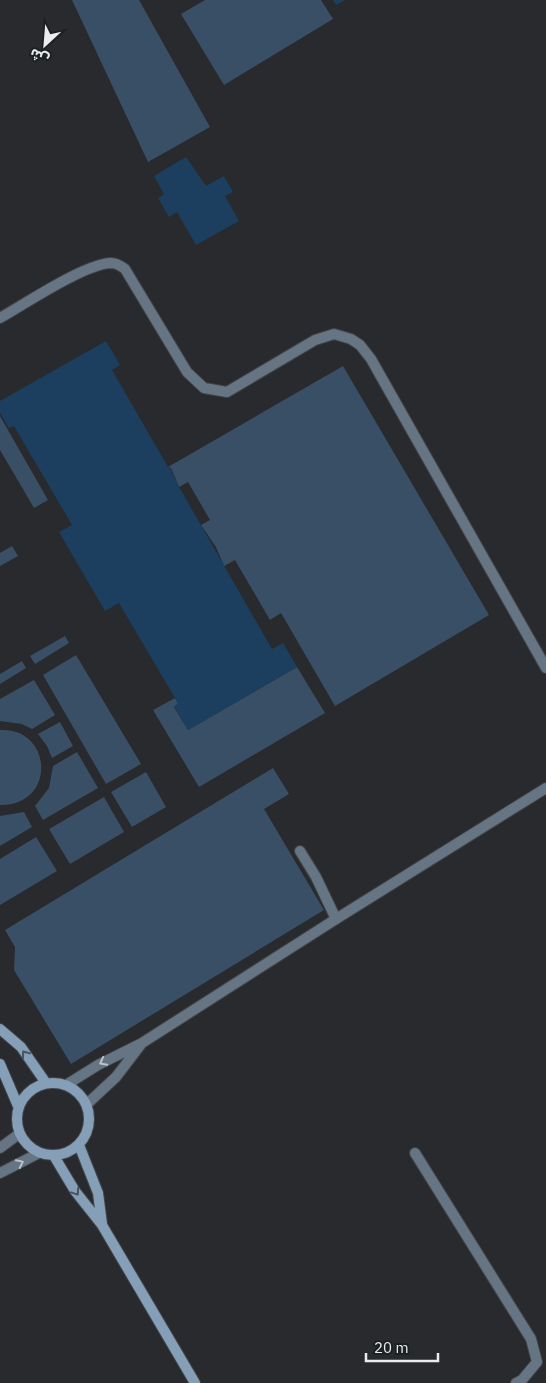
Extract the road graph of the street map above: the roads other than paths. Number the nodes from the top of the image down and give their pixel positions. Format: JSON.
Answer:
{"nodes":[{"id":1,"x":0,"y":318,"type":"edge"},
{"id":2,"x":546,"y":668,"type":"edge"},
{"id":3,"x":546,"y":788,"type":"edge"},
{"id":4,"x":300,"y":851,"type":"dead end"},
{"id":5,"x":336,"y":919,"type":"junction"},
{"id":6,"x":0,"y":1029,"type":"edge"},
{"id":7,"x":142,"y":1043,"type":"junction"},
{"id":8,"x":0,"y":1064,"type":"edge"},
{"id":9,"x":46,"y":1083,"type":"junction"},
{"id":10,"x":66,"y":1085,"type":"junction"},
{"id":11,"x":87,"y":1104,"type":"junction"},
{"id":12,"x":18,"y":1106,"type":"junction"},
{"id":13,"x":19,"y":1134,"type":"junction"},
{"id":14,"x":79,"y":1145,"type":"junction"},
{"id":15,"x":0,"y":1148,"type":"edge"},
{"id":16,"x":39,"y":1153,"type":"junction"},
{"id":17,"x":415,"y":1153,"type":"dead end"},
{"id":18,"x":54,"y":1156,"type":"junction"},
{"id":19,"x":0,"y":1173,"type":"edge"},
{"id":20,"x":102,"y":1225,"type":"junction"},
{"id":21,"x":196,"y":1383,"type":"edge"},
{"id":22,"x":516,"y":1383,"type":"edge"}],
"edges":[{"from":1,"to":2,"type":"street"},
{"from":3,"to":5,"type":"street"},
{"from":4,"to":5,"type":"street"},
{"from":5,"to":7,"type":"street"},
{"from":9,"to":6,"type":"main road","one_way":true},
{"from":7,"to":10,"type":"street","one_way":true},
{"from":7,"to":11,"type":"street"},
{"from":8,"to":12,"type":"main road"},
{"from":9,"to":10,"type":"main road"},
{"from":9,"to":12,"type":"main road"},
{"from":10,"to":11,"type":"main road"},
{"from":11,"to":14,"type":"main road"},
{"from":12,"to":13,"type":"main road"},
{"from":13,"to":15,"type":"street"},
{"from":13,"to":16,"type":"main road"},
{"from":14,"to":18,"type":"main road"},
{"from":14,"to":20,"type":"main road"},
{"from":16,"to":18,"type":"main road"},
{"from":19,"to":16,"type":"street","one_way":true},
{"from":17,"to":22,"type":"street"},
{"from":18,"to":20,"type":"main road","one_way":true},
{"from":20,"to":21,"type":"main road"}]}
